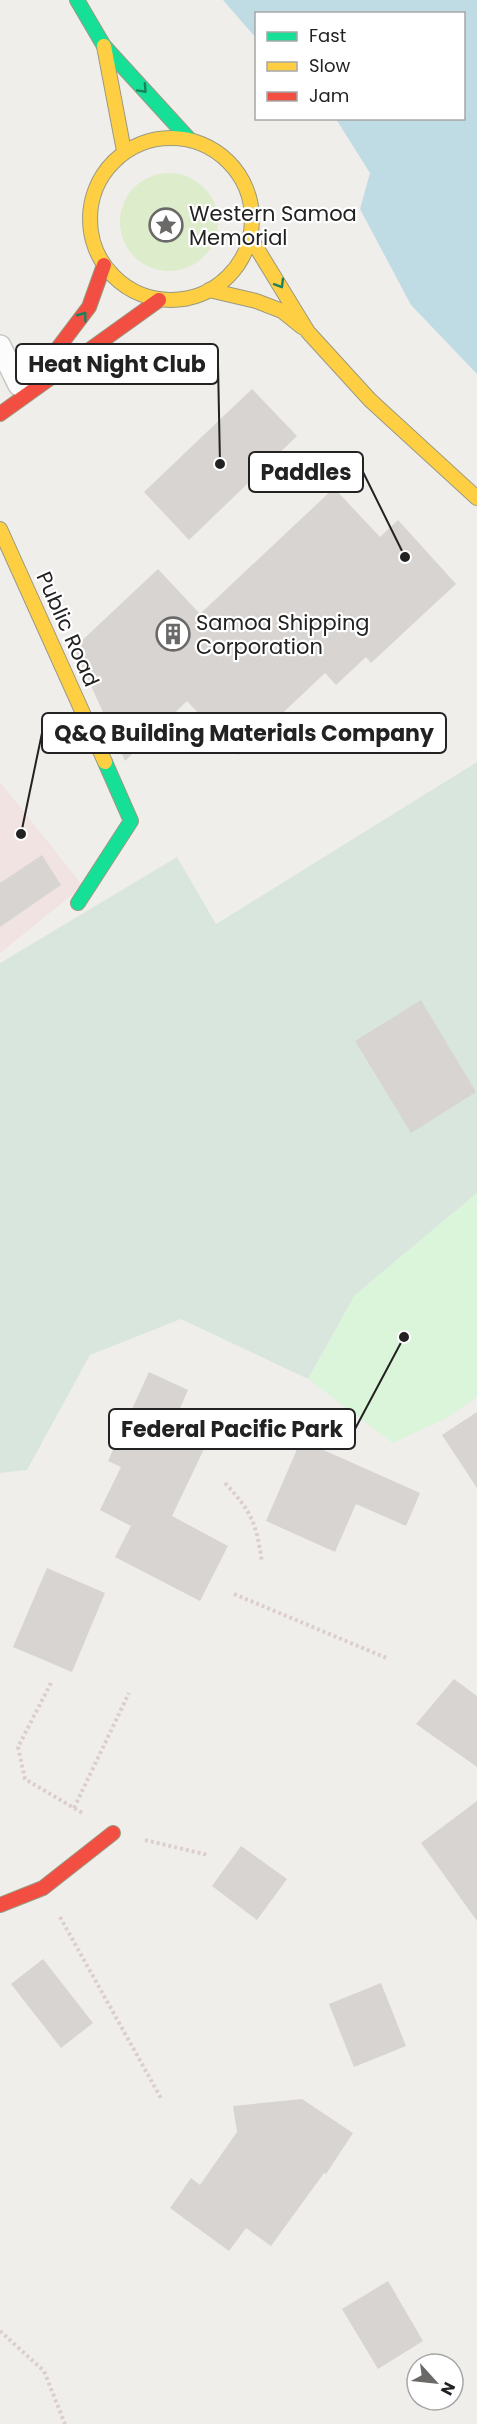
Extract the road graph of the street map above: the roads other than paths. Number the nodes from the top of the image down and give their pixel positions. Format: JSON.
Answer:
{"nodes":[{"id":1,"x":76,"y":0,"type":"edge"},
{"id":2,"x":104,"y":46,"type":"junction"},
{"id":3,"x":188,"y":138,"type":"junction"},
{"id":4,"x":124,"y":151,"type":"junction"},
{"id":5,"x":250,"y":237,"type":"junction"},
{"id":6,"x":104,"y":265,"type":"junction"},
{"id":7,"x":209,"y":291,"type":"junction"},
{"id":8,"x":159,"y":300,"type":"junction"},
{"id":9,"x":308,"y":332,"type":"junction"},
{"id":10,"x":0,"y":346,"type":"edge"},
{"id":11,"x":19,"y":385,"type":"junction"},
{"id":12,"x":0,"y":404,"type":"edge"},
{"id":13,"x":0,"y":414,"type":"edge"},
{"id":14,"x":477,"y":498,"type":"edge"},
{"id":15,"x":0,"y":530,"type":"edge"},
{"id":16,"x":78,"y":903,"type":"dead end"},
{"id":17,"x":113,"y":1833,"type":"road end"},
{"id":18,"x":0,"y":1905,"type":"edge"}],
"edges":[{"from":1,"to":2,"type":"main road"},
{"from":2,"to":3,"type":"main road","one_way":true},
{"from":2,"to":4,"type":"main road"},
{"from":3,"to":4,"type":"main road"},
{"from":3,"to":5,"type":"main road"},
{"from":4,"to":6,"type":"main road"},
{"from":5,"to":7,"type":"main road"},
{"from":5,"to":9,"type":"main road","one_way":true},
{"from":6,"to":8,"type":"main road"},
{"from":11,"to":6,"type":"main road","one_way":true},
{"from":7,"to":8,"type":"main road"},
{"from":7,"to":9,"type":"main road"},
{"from":8,"to":13,"type":"main road"},
{"from":9,"to":14,"type":"main road"},
{"from":10,"to":11,"type":"lane"},
{"from":11,"to":12,"type":"main road"},
{"from":15,"to":16,"type":"main road","name":"Public Road"},
{"from":17,"to":18,"type":"main road"}]}
